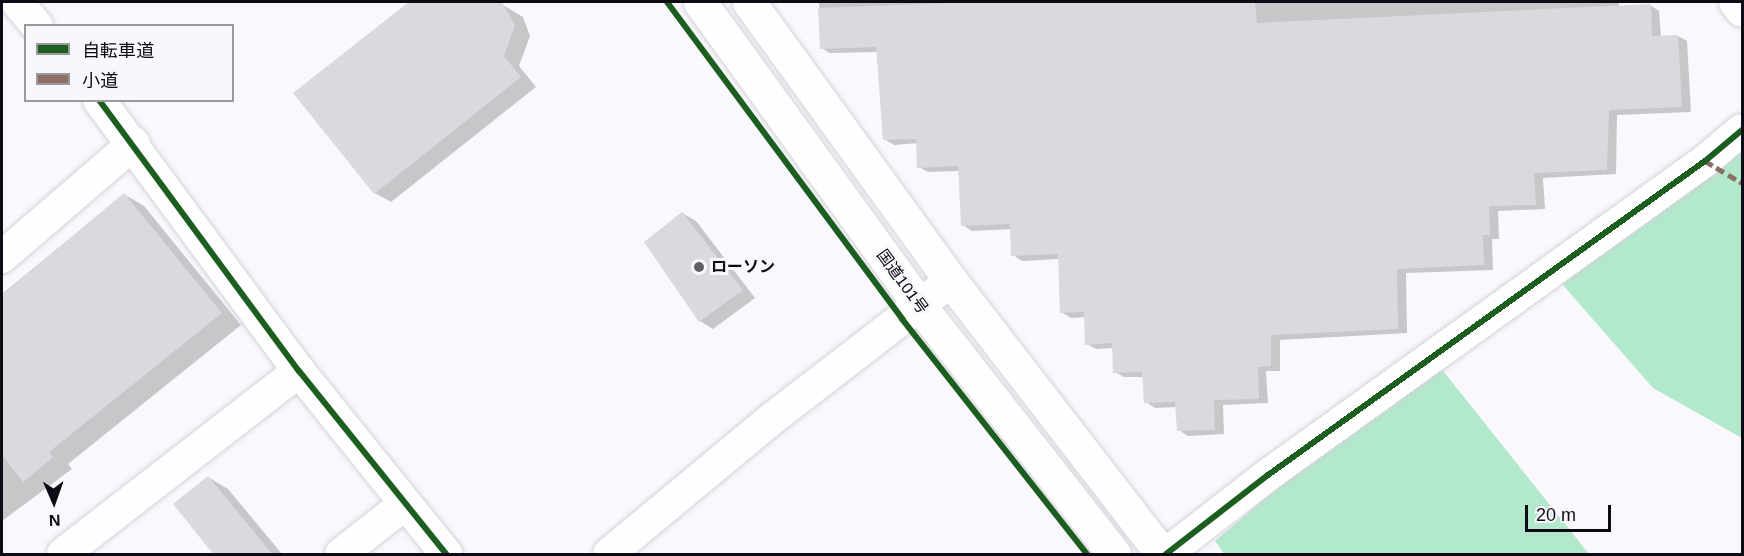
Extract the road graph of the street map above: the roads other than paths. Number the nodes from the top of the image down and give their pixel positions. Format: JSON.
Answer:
{"nodes":[{"id":1,"x":17,"y":2,"type":"edge"},
{"id":2,"x":700,"y":2,"type":"edge"},
{"id":3,"x":749,"y":2,"type":"edge"},
{"id":4,"x":1735,"y":2,"type":"edge"},
{"id":5,"x":1743,"y":11,"type":"edge"},
{"id":6,"x":35,"y":24,"type":"edge"},
{"id":7,"x":101,"y":102,"type":"edge"},
{"id":8,"x":1743,"y":130,"type":"edge"},
{"id":9,"x":134,"y":144,"type":"junction"},
{"id":10,"x":2,"y":257,"type":"edge"},
{"id":11,"x":951,"y":281,"type":"junction"},
{"id":12,"x":919,"y":305,"type":"junction"},
{"id":13,"x":299,"y":371,"type":"junction"},
{"id":14,"x":405,"y":504,"type":"junction"},
{"id":15,"x":63,"y":555,"type":"edge"},
{"id":16,"x":341,"y":555,"type":"edge"},
{"id":17,"x":446,"y":555,"type":"edge"},
{"id":18,"x":609,"y":555,"type":"edge"},
{"id":19,"x":1114,"y":555,"type":"edge"},
{"id":20,"x":1164,"y":555,"type":"edge"}],
"edges":[{"from":1,"to":6,"type":"street"},
{"from":2,"to":12,"type":"highway","name":"国道101号"},
{"from":3,"to":11,"type":"highway"},
{"from":4,"to":5,"type":"street"},
{"from":7,"to":9,"type":"street"},
{"from":8,"to":20,"type":"street"},
{"from":9,"to":10,"type":"street"},
{"from":9,"to":13,"type":"street"},
{"from":11,"to":12,"type":"street"},
{"from":11,"to":20,"type":"highway"},
{"from":12,"to":18,"type":"street"},
{"from":12,"to":19,"type":"highway","name":"国道101号"},
{"from":13,"to":14,"type":"street"},
{"from":13,"to":15,"type":"street"},
{"from":14,"to":16,"type":"street"},
{"from":14,"to":17,"type":"street"}]}
